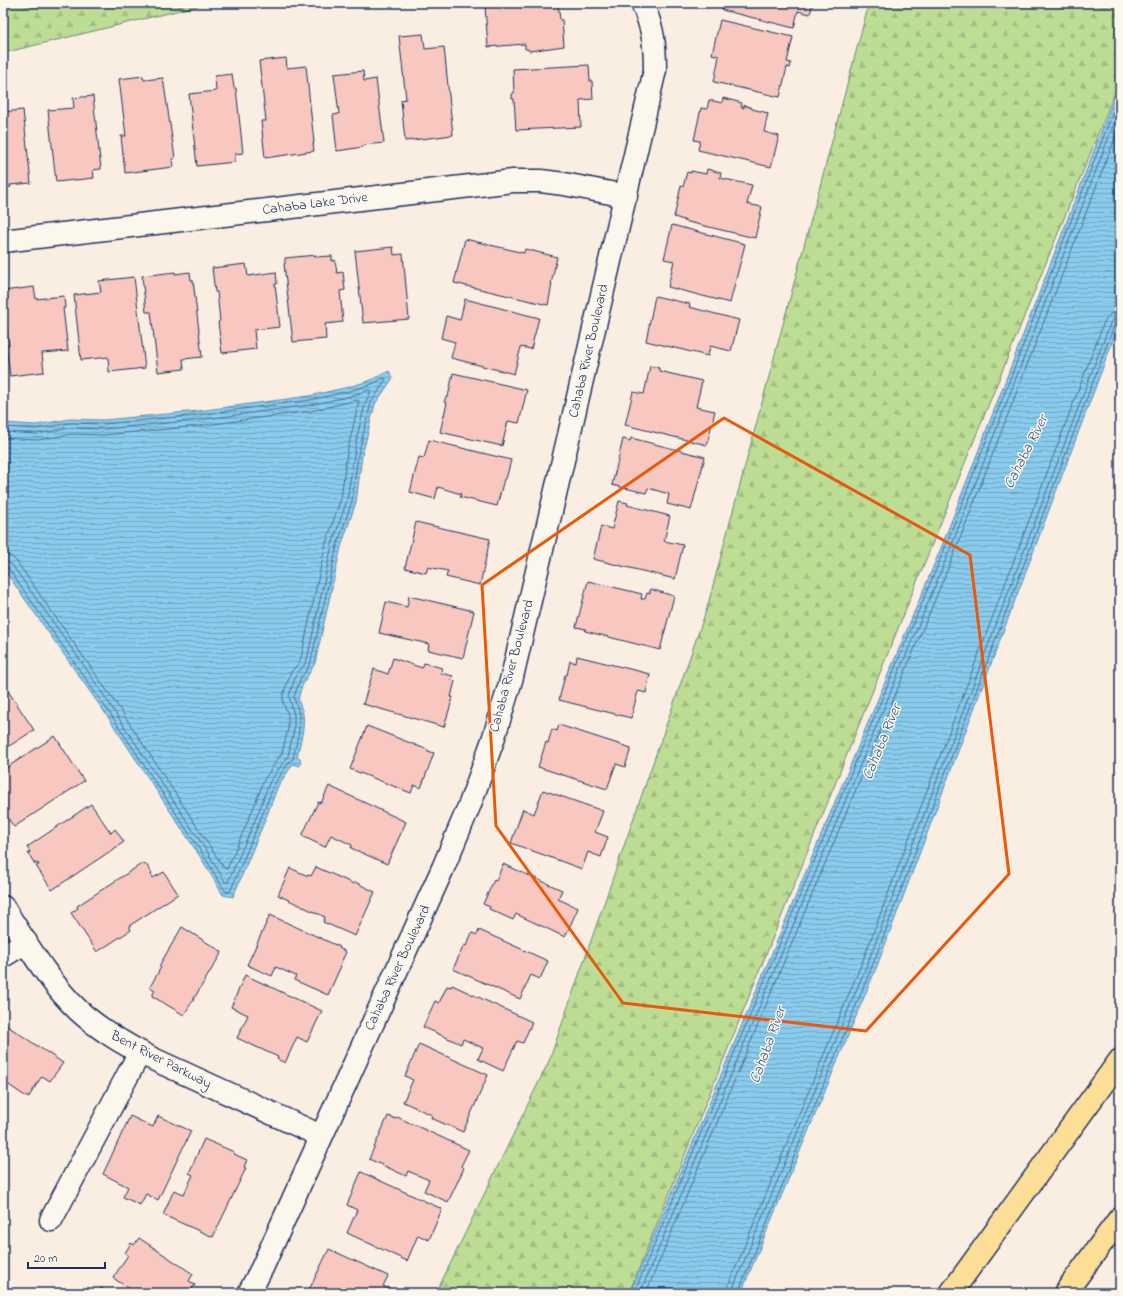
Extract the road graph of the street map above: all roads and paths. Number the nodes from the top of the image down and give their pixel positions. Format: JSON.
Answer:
{"nodes":[{"id":1,"x":642,"y":3,"type":"edge"},
{"id":2,"x":626,"y":196,"type":"junction"},
{"id":3,"x":3,"y":241,"type":"edge"},
{"id":4,"x":3,"y":907,"type":"edge"},
{"id":5,"x":26,"y":942,"type":"junction"},
{"id":6,"x":3,"y":956,"type":"edge"},
{"id":7,"x":140,"y":1052,"type":"junction"},
{"id":8,"x":1120,"y":1060,"type":"edge"},
{"id":9,"x":321,"y":1136,"type":"junction"},
{"id":10,"x":52,"y":1220,"type":"dead end"},
{"id":11,"x":1116,"y":1224,"type":"edge"},
{"id":12,"x":249,"y":1293,"type":"edge"},
{"id":13,"x":951,"y":1293,"type":"edge"},
{"id":14,"x":1065,"y":1293,"type":"edge"}],
"edges":[{"from":1,"to":2,"type":"street","name":"Cahaba River Boulevard"},
{"from":2,"to":3,"type":"street","name":"Cahaba Lake Drive"},
{"from":2,"to":9,"type":"street","name":"Cahaba River Boulevard"},
{"from":4,"to":5,"type":"street","name":"Bent River Parkway"},
{"from":5,"to":6,"type":"street"},
{"from":5,"to":7,"type":"street","name":"Bent River Parkway"},
{"from":7,"to":9,"type":"street","name":"Bent River Parkway"},
{"from":7,"to":10,"type":"street"},
{"from":8,"to":13,"type":"highway"},
{"from":9,"to":12,"type":"street","name":"Cahaba River Boulevard"},
{"from":11,"to":14,"type":"highway"}]}
